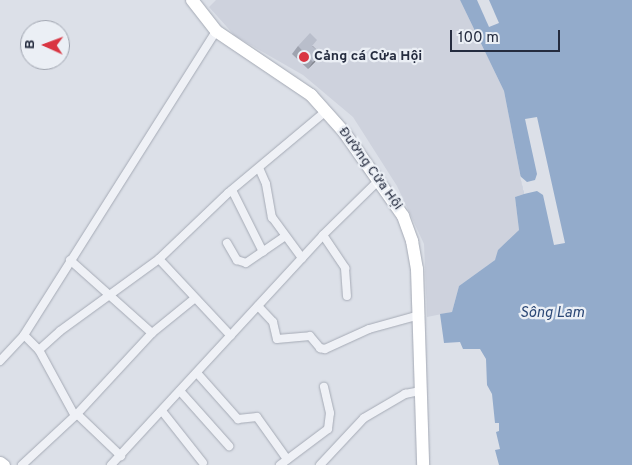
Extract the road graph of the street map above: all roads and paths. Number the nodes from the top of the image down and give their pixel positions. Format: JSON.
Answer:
{"nodes":[{"id":1,"x":192,"y":0,"type":"edge"},
{"id":2,"x":213,"y":27,"type":"junction"},
{"id":3,"x":326,"y":111,"type":"junction"},
{"id":4,"x":259,"y":168,"type":"junction"},
{"id":5,"x":379,"y":180,"type":"junction"},
{"id":6,"x":232,"y":190,"type":"junction"},
{"id":7,"x":323,"y":235,"type":"junction"},
{"id":8,"x":284,"y":237,"type":"junction"},
{"id":9,"x":227,"y":243,"type":"dead end"},
{"id":10,"x":263,"y":252,"type":"junction"},
{"id":11,"x":302,"y":258,"type":"junction"},
{"id":12,"x":159,"y":259,"type":"junction"},
{"id":13,"x":70,"y":260,"type":"junction"},
{"id":14,"x":109,"y":295,"type":"junction"},
{"id":15,"x":348,"y":296,"type":"dead end"},
{"id":16,"x":195,"y":298,"type":"junction"},
{"id":17,"x":258,"y":306,"type":"junction"},
{"id":18,"x":420,"y":318,"type":"junction"},
{"id":19,"x":152,"y":333,"type":"junction"},
{"id":20,"x":24,"y":336,"type":"junction"},
{"id":21,"x":230,"y":336,"type":"junction"},
{"id":22,"x":39,"y":350,"type":"junction"},
{"id":23,"x":0,"y":361,"type":"edge"},
{"id":24,"x":197,"y":373,"type":"junction"},
{"id":25,"x":324,"y":387,"type":"dead end"},
{"id":26,"x":421,"y":391,"type":"junction"},
{"id":27,"x":180,"y":392,"type":"junction"},
{"id":28,"x":162,"y":411,"type":"junction"},
{"id":29,"x":76,"y":415,"type":"junction"},
{"id":30,"x":229,"y":446,"type":"dead end"},
{"id":31,"x":121,"y":456,"type":"junction"},
{"id":32,"x":287,"y":459,"type":"junction"},
{"id":33,"x":0,"y":462,"type":"edge"},
{"id":34,"x":203,"y":463,"type":"dead end"},
{"id":35,"x":113,"y":464,"type":"edge"},
{"id":36,"x":4,"y":465,"type":"edge"},
{"id":37,"x":22,"y":465,"type":"edge"},
{"id":38,"x":280,"y":465,"type":"edge"},
{"id":39,"x":320,"y":465,"type":"edge"},
{"id":40,"x":423,"y":465,"type":"edge"}],
"edges":[{"from":1,"to":2,"type":"main road","name":"Đường Cửa Hội"},
{"from":2,"to":3,"type":"main road","name":"Đường Cửa Hội"},
{"from":2,"to":13,"type":"street"},
{"from":3,"to":4,"type":"street"},
{"from":3,"to":5,"type":"main road","name":"Đường Cửa Hội"},
{"from":4,"to":6,"type":"street"},
{"from":4,"to":8,"type":"street"},
{"from":5,"to":7,"type":"street"},
{"from":5,"to":18,"type":"main road","name":"Đường Cửa Hội"},
{"from":6,"to":10,"type":"street"},
{"from":6,"to":12,"type":"street"},
{"from":7,"to":11,"type":"street"},
{"from":7,"to":15,"type":"street"},
{"from":8,"to":10,"type":"street"},
{"from":8,"to":11,"type":"street"},
{"from":9,"to":10,"type":"street"},
{"from":11,"to":17,"type":"street"},
{"from":12,"to":14,"type":"street"},
{"from":12,"to":16,"type":"street"},
{"from":13,"to":14,"type":"street"},
{"from":13,"to":20,"type":"street"},
{"from":14,"to":19,"type":"street"},
{"from":14,"to":22,"type":"street"},
{"from":16,"to":19,"type":"street"},
{"from":16,"to":21,"type":"street"},
{"from":17,"to":18,"type":"street"},
{"from":17,"to":21,"type":"street"},
{"from":18,"to":26,"type":"main road","name":"Đường Cửa Hội"},
{"from":19,"to":29,"type":"street"},
{"from":20,"to":22,"type":"street"},
{"from":20,"to":23,"type":"street"},
{"from":21,"to":24,"type":"street"},
{"from":22,"to":29,"type":"street"},
{"from":24,"to":27,"type":"street"},
{"from":24,"to":32,"type":"street"},
{"from":25,"to":32,"type":"street"},
{"from":26,"to":39,"type":"street"},
{"from":26,"to":40,"type":"main road","name":"Đường Cửa Hội"},
{"from":27,"to":28,"type":"street"},
{"from":27,"to":30,"type":"street"},
{"from":28,"to":31,"type":"street"},
{"from":28,"to":34,"type":"street"},
{"from":29,"to":31,"type":"street"},
{"from":29,"to":37,"type":"street"},
{"from":31,"to":35,"type":"street"},
{"from":32,"to":38,"type":"street"},
{"from":33,"to":36,"type":"main road"}]}
